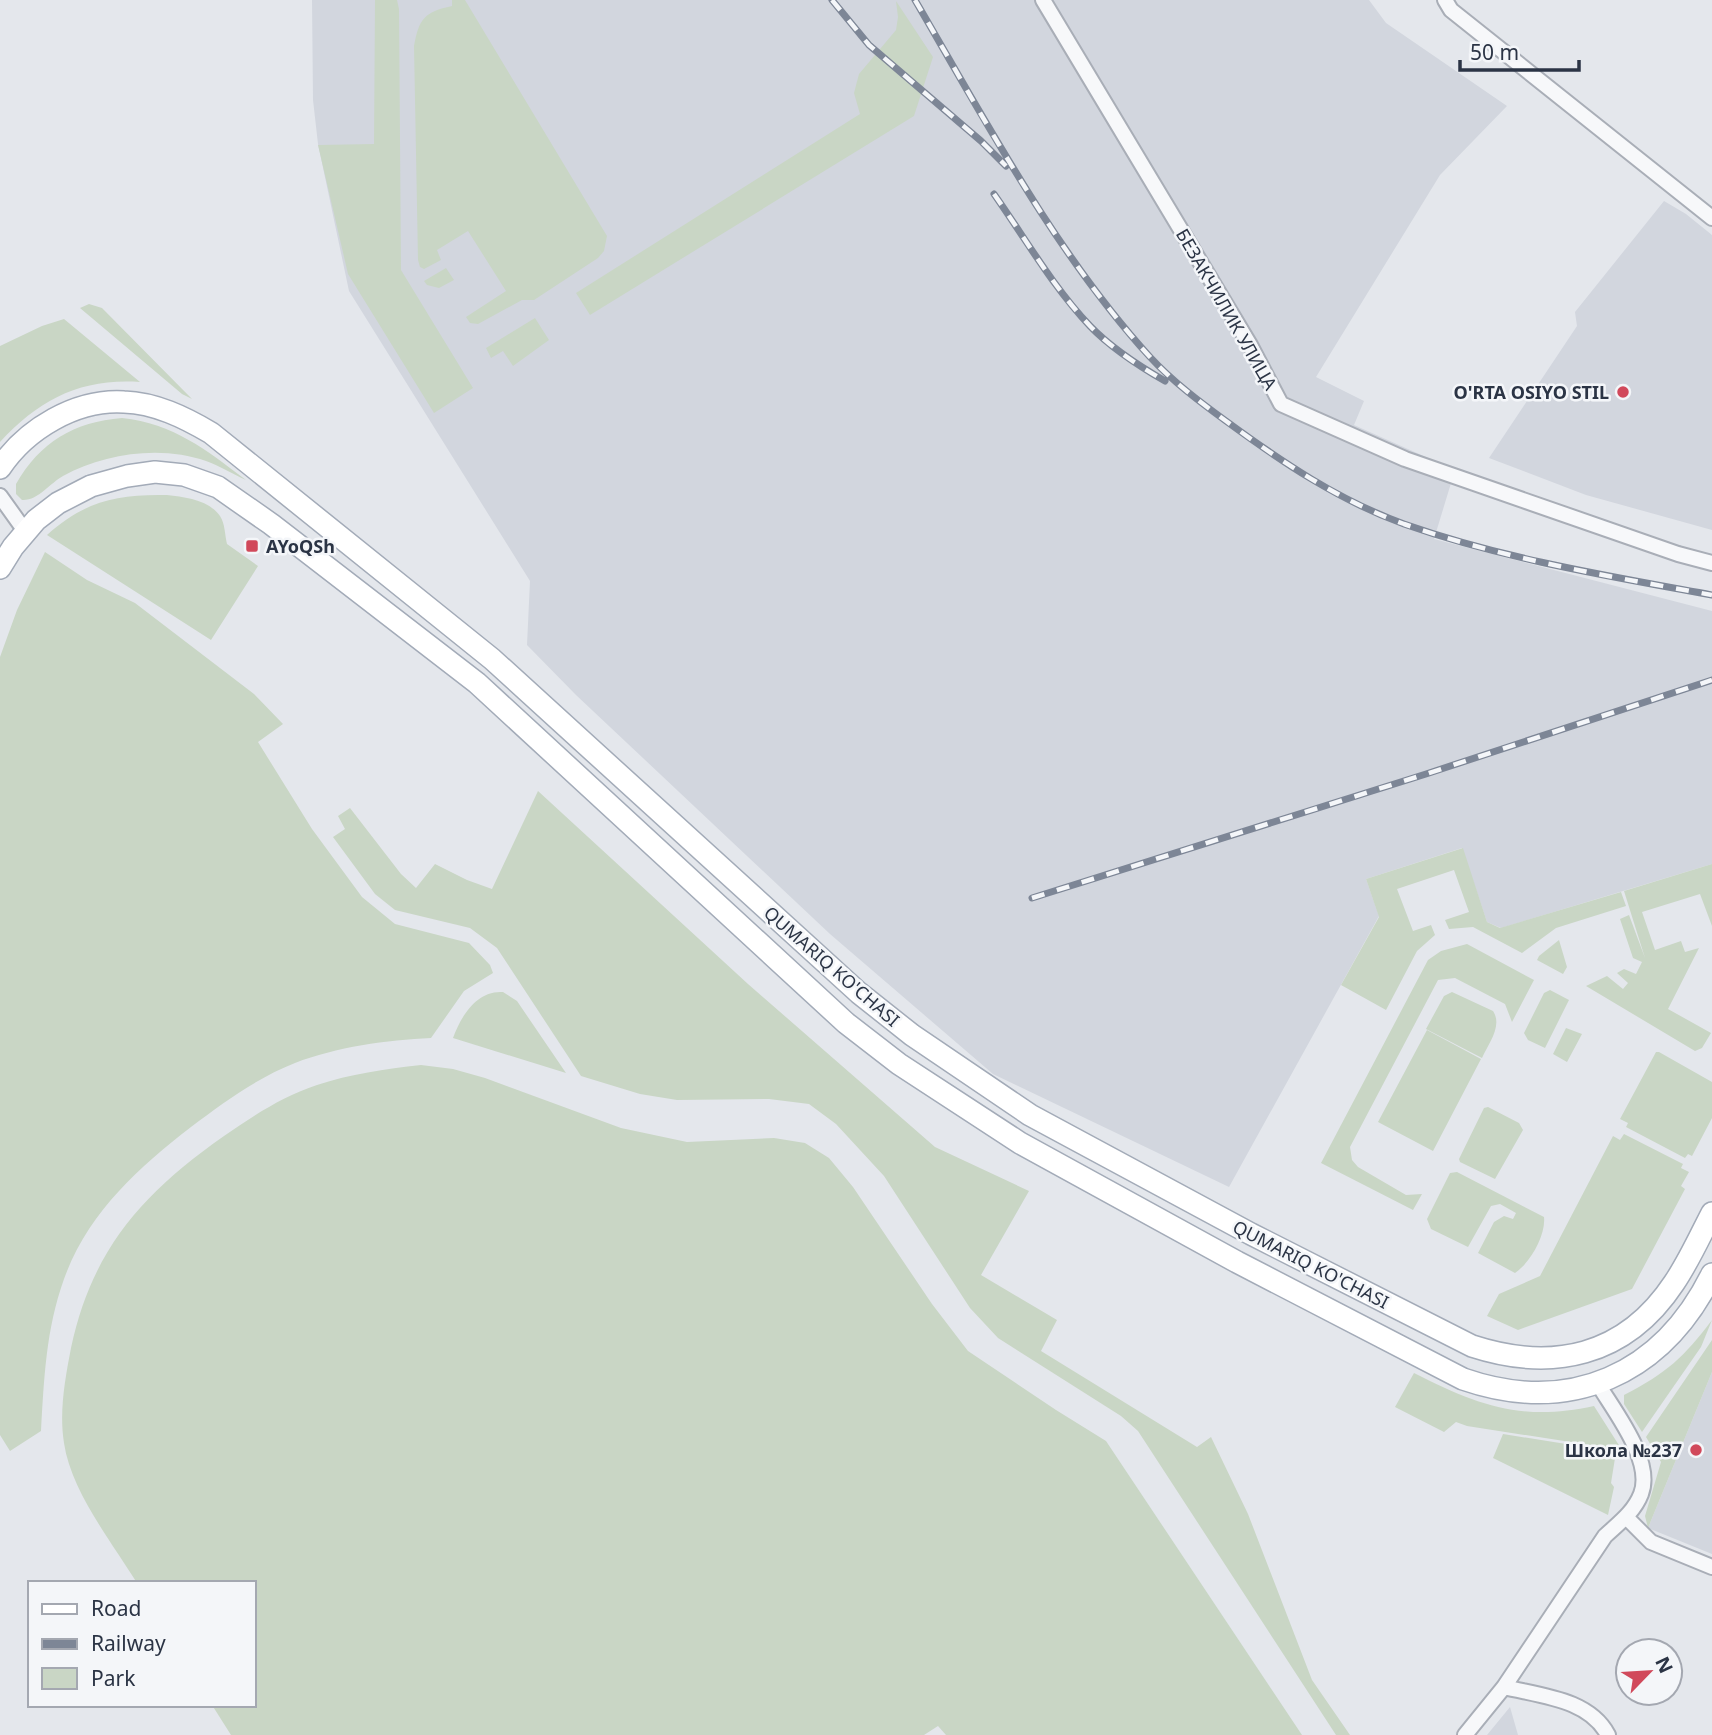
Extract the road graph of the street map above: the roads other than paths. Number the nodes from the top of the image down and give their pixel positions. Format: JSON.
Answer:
{"nodes":[{"id":1,"x":1043,"y":0,"type":"edge"},
{"id":2,"x":1445,"y":0,"type":"edge"},
{"id":3,"x":1712,"y":218,"type":"edge"},
{"id":4,"x":0,"y":468,"type":"edge"},
{"id":5,"x":0,"y":496,"type":"edge"},
{"id":6,"x":25,"y":531,"type":"junction"},
{"id":7,"x":1712,"y":563,"type":"edge"},
{"id":8,"x":0,"y":568,"type":"edge"},
{"id":9,"x":570,"y":730,"type":"junction"},
{"id":10,"x":552,"y":752,"type":"junction"},
{"id":11,"x":1712,"y":1213,"type":"edge"},
{"id":12,"x":1251,"y":1234,"type":"junction"},
{"id":13,"x":1237,"y":1262,"type":"junction"},
{"id":14,"x":1712,"y":1274,"type":"edge"},
{"id":15,"x":1598,"y":1384,"type":"junction"},
{"id":16,"x":1626,"y":1517,"type":"junction"},
{"id":17,"x":1712,"y":1567,"type":"edge"},
{"id":18,"x":1504,"y":1687,"type":"junction"},
{"id":19,"x":1465,"y":1735,"type":"edge"},
{"id":20,"x":1608,"y":1735,"type":"edge"}],
"edges":[{"from":1,"to":7,"type":"street","name":"БЕЗАКЧИЛИК УЛИЦА"},
{"from":2,"to":3,"type":"street"},
{"from":4,"to":9,"type":"main road","name":"QUMARIQ KO'CHASI"},
{"from":5,"to":6,"type":"street"},
{"from":6,"to":8,"type":"main road","name":"QUMARIQ KO'CHASI"},
{"from":6,"to":10,"type":"main road","name":"QUMARIQ KO'CHASI"},
{"from":9,"to":10,"type":"main road"},
{"from":9,"to":12,"type":"main road","name":"QUMARIQ KO'CHASI"},
{"from":10,"to":13,"type":"main road","name":"QUMARIQ KO'CHASI"},
{"from":11,"to":12,"type":"main road","name":"QUMARIQ KO'CHASI"},
{"from":12,"to":13,"type":"main road"},
{"from":13,"to":15,"type":"main road","name":"QUMARIQ KO'CHASI"},
{"from":14,"to":15,"type":"main road","name":"QUMARIQ KO'CHASI"},
{"from":15,"to":16,"type":"street"},
{"from":16,"to":17,"type":"street"},
{"from":16,"to":18,"type":"street"},
{"from":18,"to":19,"type":"street"},
{"from":18,"to":20,"type":"street"}]}
